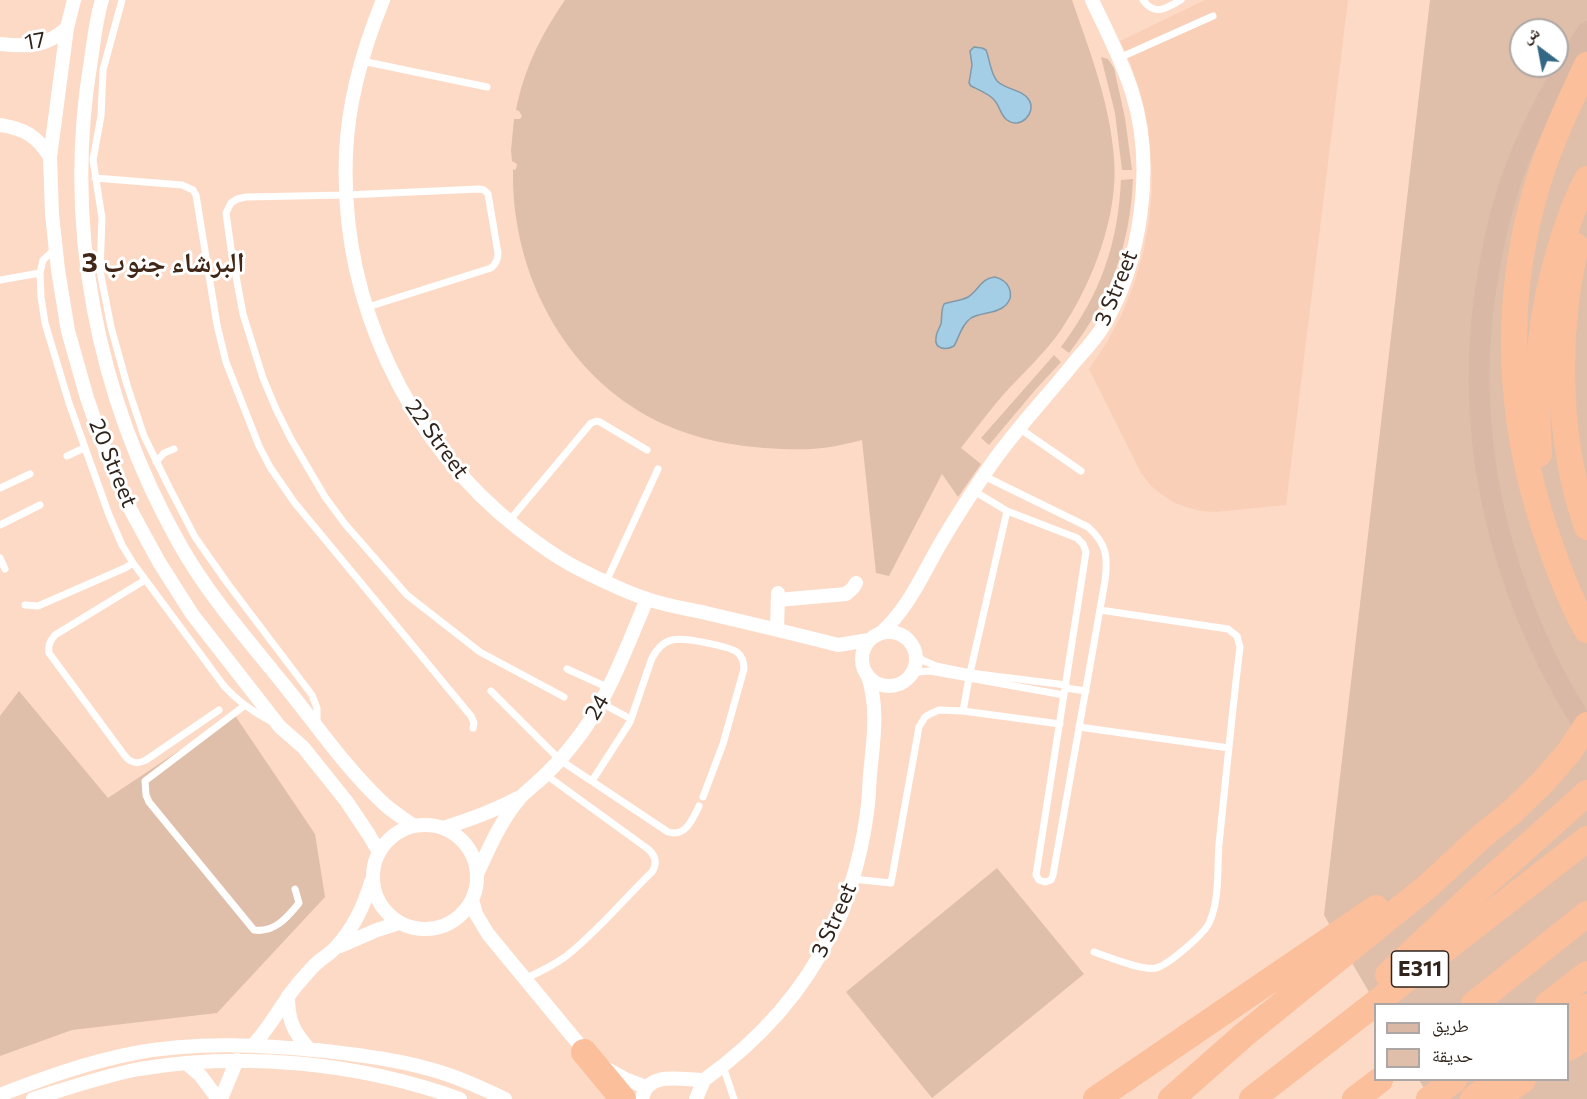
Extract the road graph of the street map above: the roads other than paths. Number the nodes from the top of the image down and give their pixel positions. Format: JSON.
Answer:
{"nodes":[{"id":1,"x":74,"y":0,"type":"edge"},
{"id":2,"x":102,"y":0,"type":"edge"},
{"id":3,"x":122,"y":0,"type":"edge"},
{"id":4,"x":383,"y":0,"type":"edge"},
{"id":5,"x":1092,"y":0,"type":"edge"},
{"id":6,"x":1143,"y":0,"type":"edge"},
{"id":7,"x":1181,"y":0,"type":"edge"},
{"id":8,"x":1213,"y":16,"type":"dead end"},
{"id":9,"x":67,"y":28,"type":"junction"},
{"id":10,"x":1587,"y":32,"type":"edge"},
{"id":11,"x":0,"y":44,"type":"edge"},
{"id":12,"x":1119,"y":57,"type":"junction"},
{"id":13,"x":362,"y":60,"type":"junction"},
{"id":14,"x":1587,"y":65,"type":"edge"},
{"id":15,"x":487,"y":87,"type":"dead end"},
{"id":16,"x":0,"y":125,"type":"edge"},
{"id":17,"x":50,"y":157,"type":"junction"},
{"id":18,"x":95,"y":178,"type":"junction"},
{"id":19,"x":1587,"y":179,"type":"edge"},
{"id":20,"x":346,"y":195,"type":"junction"},
{"id":21,"x":1587,"y":207,"type":"edge"},
{"id":22,"x":55,"y":249,"type":"junction"},
{"id":23,"x":40,"y":273,"type":"junction"},
{"id":24,"x":0,"y":280,"type":"edge"},
{"id":25,"x":368,"y":308,"type":"junction"},
{"id":26,"x":1019,"y":428,"type":"junction"},
{"id":27,"x":84,"y":447,"type":"junction"},
{"id":28,"x":174,"y":449,"type":"dead end"},
{"id":29,"x":647,"y":450,"type":"dead end"},
{"id":30,"x":67,"y":456,"type":"dead end"},
{"id":31,"x":156,"y":462,"type":"junction"},
{"id":32,"x":658,"y":469,"type":"dead end"},
{"id":33,"x":1081,"y":471,"type":"dead end"},
{"id":34,"x":30,"y":474,"type":"dead end"},
{"id":35,"x":983,"y":475,"type":"junction"},
{"id":36,"x":0,"y":488,"type":"edge"},
{"id":37,"x":974,"y":490,"type":"junction"},
{"id":38,"x":40,"y":505,"type":"dead end"},
{"id":39,"x":1007,"y":512,"type":"junction"},
{"id":40,"x":509,"y":521,"type":"junction"},
{"id":41,"x":1585,"y":521,"type":"edge"},
{"id":42,"x":0,"y":525,"type":"edge"},
{"id":43,"x":1547,"y":537,"type":"junction"},
{"id":44,"x":0,"y":558,"type":"edge"},
{"id":45,"x":133,"y":563,"type":"junction"},
{"id":46,"x":5,"y":568,"type":"dead end"},
{"id":47,"x":145,"y":580,"type":"junction"},
{"id":48,"x":606,"y":582,"type":"junction"},
{"id":49,"x":856,"y":583,"type":"dead end"},
{"id":50,"x":910,"y":598,"type":"junction"},
{"id":51,"x":647,"y":599,"type":"junction"},
{"id":52,"x":25,"y":605,"type":"dead end"},
{"id":53,"x":1100,"y":610,"type":"junction"},
{"id":54,"x":777,"y":630,"type":"junction"},
{"id":55,"x":1587,"y":630,"type":"edge"},
{"id":56,"x":882,"y":632,"type":"junction"},
{"id":57,"x":869,"y":640,"type":"junction"},
{"id":58,"x":838,"y":645,"type":"junction"},
{"id":59,"x":912,"y":646,"type":"junction"},
{"id":60,"x":567,"y":669,"type":"dead end"},
{"id":61,"x":866,"y":673,"type":"junction"},
{"id":62,"x":909,"y":676,"type":"junction"},
{"id":63,"x":970,"y":676,"type":"junction"},
{"id":64,"x":891,"y":686,"type":"junction"},
{"id":65,"x":609,"y":688,"type":"junction"},
{"id":66,"x":1065,"y":689,"type":"junction"},
{"id":67,"x":491,"y":691,"type":"dead end"},
{"id":68,"x":1086,"y":691,"type":"junction"},
{"id":69,"x":564,"y":697,"type":"dead end"},
{"id":70,"x":600,"y":703,"type":"junction"},
{"id":71,"x":244,"y":706,"type":"junction"},
{"id":72,"x":219,"y":710,"type":"dead end"},
{"id":73,"x":963,"y":711,"type":"junction"},
{"id":74,"x":875,"y":716,"type":"junction"},
{"id":75,"x":631,"y":719,"type":"junction"},
{"id":76,"x":1060,"y":724,"type":"junction"},
{"id":77,"x":1587,"y":725,"type":"edge"},
{"id":78,"x":317,"y":726,"type":"junction"},
{"id":79,"x":280,"y":727,"type":"junction"},
{"id":80,"x":1079,"y":727,"type":"junction"},
{"id":81,"x":473,"y":728,"type":"dead end"},
{"id":82,"x":1587,"y":731,"type":"edge"},
{"id":83,"x":1229,"y":748,"type":"junction"},
{"id":84,"x":560,"y":760,"type":"junction"},
{"id":85,"x":546,"y":775,"type":"junction"},
{"id":86,"x":592,"y":781,"type":"junction"},
{"id":87,"x":1587,"y":794,"type":"edge"},
{"id":88,"x":703,"y":797,"type":"dead end"},
{"id":89,"x":520,"y":798,"type":"junction"},
{"id":90,"x":699,"y":806,"type":"dead end"},
{"id":91,"x":414,"y":826,"type":"junction"},
{"id":92,"x":443,"y":828,"type":"junction"},
{"id":93,"x":1481,"y":837,"type":"junction"},
{"id":94,"x":1587,"y":839,"type":"edge"},
{"id":95,"x":379,"y":852,"type":"junction"},
{"id":96,"x":477,"y":874,"type":"junction"},
{"id":97,"x":372,"y":876,"type":"junction"},
{"id":98,"x":853,"y":879,"type":"junction"},
{"id":99,"x":296,"y":890,"type":"dead end"},
{"id":100,"x":472,"y":900,"type":"junction"},
{"id":101,"x":1587,"y":914,"type":"edge"},
{"id":102,"x":399,"y":923,"type":"junction"},
{"id":103,"x":335,"y":949,"type":"junction"},
{"id":104,"x":1094,"y":952,"type":"dead end"},
{"id":105,"x":1587,"y":974,"type":"edge"},
{"id":106,"x":524,"y":979,"type":"junction"},
{"id":107,"x":288,"y":996,"type":"junction"},
{"id":108,"x":1376,"y":1003,"type":"edge"},
{"id":109,"x":1476,"y":1003,"type":"edge"},
{"id":110,"x":1551,"y":1003,"type":"edge"},
{"id":111,"x":1374,"y":1004,"type":"edge"},
{"id":112,"x":1587,"y":1007,"type":"edge"},
{"id":113,"x":1569,"y":1021,"type":"edge"},
{"id":114,"x":1587,"y":1037,"type":"edge"},
{"id":115,"x":252,"y":1046,"type":"junction"},
{"id":116,"x":1569,"y":1047,"type":"edge"},
{"id":117,"x":310,"y":1050,"type":"junction"},
{"id":118,"x":584,"y":1052,"type":"junction"},
{"id":119,"x":237,"y":1060,"type":"junction"},
{"id":120,"x":188,"y":1064,"type":"junction"},
{"id":121,"x":723,"y":1066,"type":"junction"},
{"id":122,"x":1283,"y":1075,"type":"junction"},
{"id":123,"x":704,"y":1080,"type":"junction"},
{"id":124,"x":1379,"y":1081,"type":"edge"},
{"id":125,"x":1453,"y":1081,"type":"edge"},
{"id":126,"x":1496,"y":1081,"type":"edge"},
{"id":127,"x":1522,"y":1081,"type":"edge"},
{"id":128,"x":644,"y":1093,"type":"edge"},
{"id":129,"x":0,"y":1095,"type":"edge"},
{"id":130,"x":33,"y":1099,"type":"edge"},
{"id":131,"x":219,"y":1099,"type":"edge"},
{"id":132,"x":460,"y":1099,"type":"edge"},
{"id":133,"x":505,"y":1099,"type":"edge"},
{"id":134,"x":622,"y":1099,"type":"edge"},
{"id":135,"x":696,"y":1099,"type":"edge"},
{"id":136,"x":734,"y":1099,"type":"edge"},
{"id":137,"x":1096,"y":1099,"type":"edge"},
{"id":138,"x":1171,"y":1099,"type":"edge"},
{"id":139,"x":1252,"y":1099,"type":"edge"},
{"id":140,"x":1355,"y":1099,"type":"edge"},
{"id":141,"x":1429,"y":1099,"type":"edge"},
{"id":142,"x":1473,"y":1099,"type":"edge"},
{"id":143,"x":1495,"y":1099,"type":"edge"}],
"edges":[{"from":1,"to":9,"type":"street","name":"20 Street"},
{"from":2,"to":78,"type":"street","name":"20 Street"},
{"from":3,"to":18,"type":"lane"},
{"from":4,"to":13,"type":"street","name":"22 Street"},
{"from":5,"to":12,"type":"street","name":"3 Street"},
{"from":6,"to":7,"type":"lane"},
{"from":8,"to":12,"type":"lane"},
{"from":9,"to":11,"type":"street","name":"17"},
{"from":9,"to":17,"type":"street","name":"20 Street"},
{"from":10,"to":82,"type":"main road"},
{"from":12,"to":26,"type":"street","name":"3 Street"},
{"from":13,"to":15,"type":"lane"},
{"from":13,"to":20,"type":"street","name":"22 Street"},
{"from":14,"to":43,"type":"highway"},
{"from":16,"to":17,"type":"street"},
{"from":17,"to":22,"type":"street","name":"20 Street"},
{"from":18,"to":31,"type":"lane"},
{"from":18,"to":81,"type":"lane"},
{"from":19,"to":43,"type":"highway"},
{"from":20,"to":25,"type":"street","name":"22 Street"},
{"from":20,"to":25,"type":"lane"},
{"from":20,"to":69,"type":"lane"},
{"from":21,"to":41,"type":"highway"},
{"from":22,"to":23,"type":"lane"},
{"from":22,"to":79,"type":"street","name":"20 Street"},
{"from":23,"to":24,"type":"lane"},
{"from":23,"to":27,"type":"lane"},
{"from":25,"to":40,"type":"street","name":"22 Street"},
{"from":26,"to":33,"type":"lane"},
{"from":26,"to":35,"type":"street","name":"3 Street"},
{"from":27,"to":30,"type":"lane"},
{"from":27,"to":45,"type":"lane"},
{"from":28,"to":31,"type":"lane"},
{"from":29,"to":40,"type":"lane"},
{"from":31,"to":78,"type":"lane"},
{"from":32,"to":48,"type":"lane"},
{"from":34,"to":36,"type":"lane"},
{"from":35,"to":37,"type":"street","name":"3 Street"},
{"from":35,"to":53,"type":"lane"},
{"from":37,"to":39,"type":"lane"},
{"from":37,"to":50,"type":"street","name":"3 Street"},
{"from":38,"to":42,"type":"lane"},
{"from":39,"to":63,"type":"lane"},
{"from":39,"to":66,"type":"lane"},
{"from":40,"to":48,"type":"street","name":"22 Street"},
{"from":43,"to":55,"type":"highway"},
{"from":44,"to":46,"type":"lane"},
{"from":45,"to":47,"type":"lane"},
{"from":45,"to":52,"type":"lane"},
{"from":47,"to":71,"type":"lane"},
{"from":47,"to":72,"type":"lane"},
{"from":48,"to":51,"type":"street","name":"22 Street"},
{"from":49,"to":54,"type":"street"},
{"from":50,"to":56,"type":"street","name":"3 Street"},
{"from":50,"to":59,"type":"street","name":"3 Street"},
{"from":51,"to":54,"type":"street","name":"22 Street"},
{"from":51,"to":65,"type":"street","name":"24"},
{"from":53,"to":68,"type":"lane"},
{"from":53,"to":83,"type":"lane"},
{"from":54,"to":58,"type":"street","name":"22 Street"},
{"from":56,"to":57,"type":"street"},
{"from":56,"to":59,"type":"street"},
{"from":57,"to":58,"type":"street","name":"22 Street"},
{"from":57,"to":61,"type":"street"},
{"from":58,"to":61,"type":"street","name":"22 Street"},
{"from":59,"to":62,"type":"street"},
{"from":59,"to":63,"type":"lane"},
{"from":60,"to":65,"type":"lane"},
{"from":61,"to":64,"type":"street"},
{"from":61,"to":74,"type":"street","name":"3 Street"},
{"from":62,"to":63,"type":"lane"},
{"from":62,"to":64,"type":"street"},
{"from":63,"to":66,"type":"lane"},
{"from":63,"to":73,"type":"lane"},
{"from":64,"to":74,"type":"street","name":"3 Street"},
{"from":65,"to":70,"type":"street","name":"24"},
{"from":66,"to":68,"type":"lane"},
{"from":66,"to":76,"type":"lane"},
{"from":67,"to":84,"type":"lane"},
{"from":68,"to":80,"type":"lane"},
{"from":70,"to":75,"type":"lane"},
{"from":70,"to":84,"type":"street","name":"24"},
{"from":71,"to":79,"type":"lane"},
{"from":71,"to":99,"type":"lane"},
{"from":73,"to":76,"type":"lane"},
{"from":73,"to":98,"type":"lane"},
{"from":74,"to":98,"type":"street","name":"3 Street"},
{"from":75,"to":86,"type":"lane"},
{"from":75,"to":88,"type":"lane"},
{"from":76,"to":80,"type":"lane"},
{"from":77,"to":93,"type":"highway"},
{"from":78,"to":91,"type":"street","name":"20 Street"},
{"from":79,"to":95,"type":"street","name":"20 Street"},
{"from":80,"to":83,"type":"lane"},
{"from":83,"to":104,"type":"lane"},
{"from":84,"to":85,"type":"street","name":"24"},
{"from":84,"to":86,"type":"lane"},
{"from":85,"to":89,"type":"street","name":"24"},
{"from":85,"to":106,"type":"lane"},
{"from":86,"to":90,"type":"lane"},
{"from":87,"to":122,"type":"highway"},
{"from":89,"to":92,"type":"street","name":"24"},
{"from":89,"to":96,"type":"street","name":"24"},
{"from":91,"to":92,"type":"street"},
{"from":91,"to":95,"type":"street"},
{"from":92,"to":96,"type":"street"},
{"from":93,"to":137,"type":"highway"},
{"from":93,"to":138,"type":"highway"},
{"from":94,"to":108,"type":"highway","number":"E311"},
{"from":95,"to":97,"type":"street"},
{"from":96,"to":100,"type":"street"},
{"from":97,"to":102,"type":"street"},
{"from":97,"to":103,"type":"street"},
{"from":98,"to":121,"type":"street","name":"3 Street"},
{"from":100,"to":102,"type":"street"},
{"from":100,"to":106,"type":"street"},
{"from":101,"to":109,"type":"highway","number":"E311"},
{"from":102,"to":103,"type":"street"},
{"from":103,"to":107,"type":"street"},
{"from":105,"to":110,"type":"highway"},
{"from":106,"to":118,"type":"street"},
{"from":107,"to":115,"type":"street"},
{"from":107,"to":117,"type":"street"},
{"from":111,"to":122,"type":"highway","number":"E311"},
{"from":112,"to":113,"type":"highway"},
{"from":114,"to":116,"type":"highway"},
{"from":115,"to":117,"type":"street"},
{"from":115,"to":129,"type":"street"},
{"from":117,"to":133,"type":"street"},
{"from":118,"to":128,"type":"street"},
{"from":118,"to":134,"type":"highway"},
{"from":119,"to":120,"type":"street"},
{"from":119,"to":131,"type":"street"},
{"from":119,"to":132,"type":"street"},
{"from":120,"to":130,"type":"street"},
{"from":120,"to":131,"type":"street"},
{"from":121,"to":123,"type":"street","name":"3 Street"},
{"from":121,"to":136,"type":"lane"},
{"from":122,"to":139,"type":"highway","number":"E311"},
{"from":123,"to":128,"type":"street"},
{"from":123,"to":135,"type":"street"},
{"from":124,"to":140,"type":"highway"},
{"from":125,"to":141,"type":"highway"},
{"from":126,"to":142,"type":"highway"},
{"from":127,"to":143,"type":"highway"}]}
